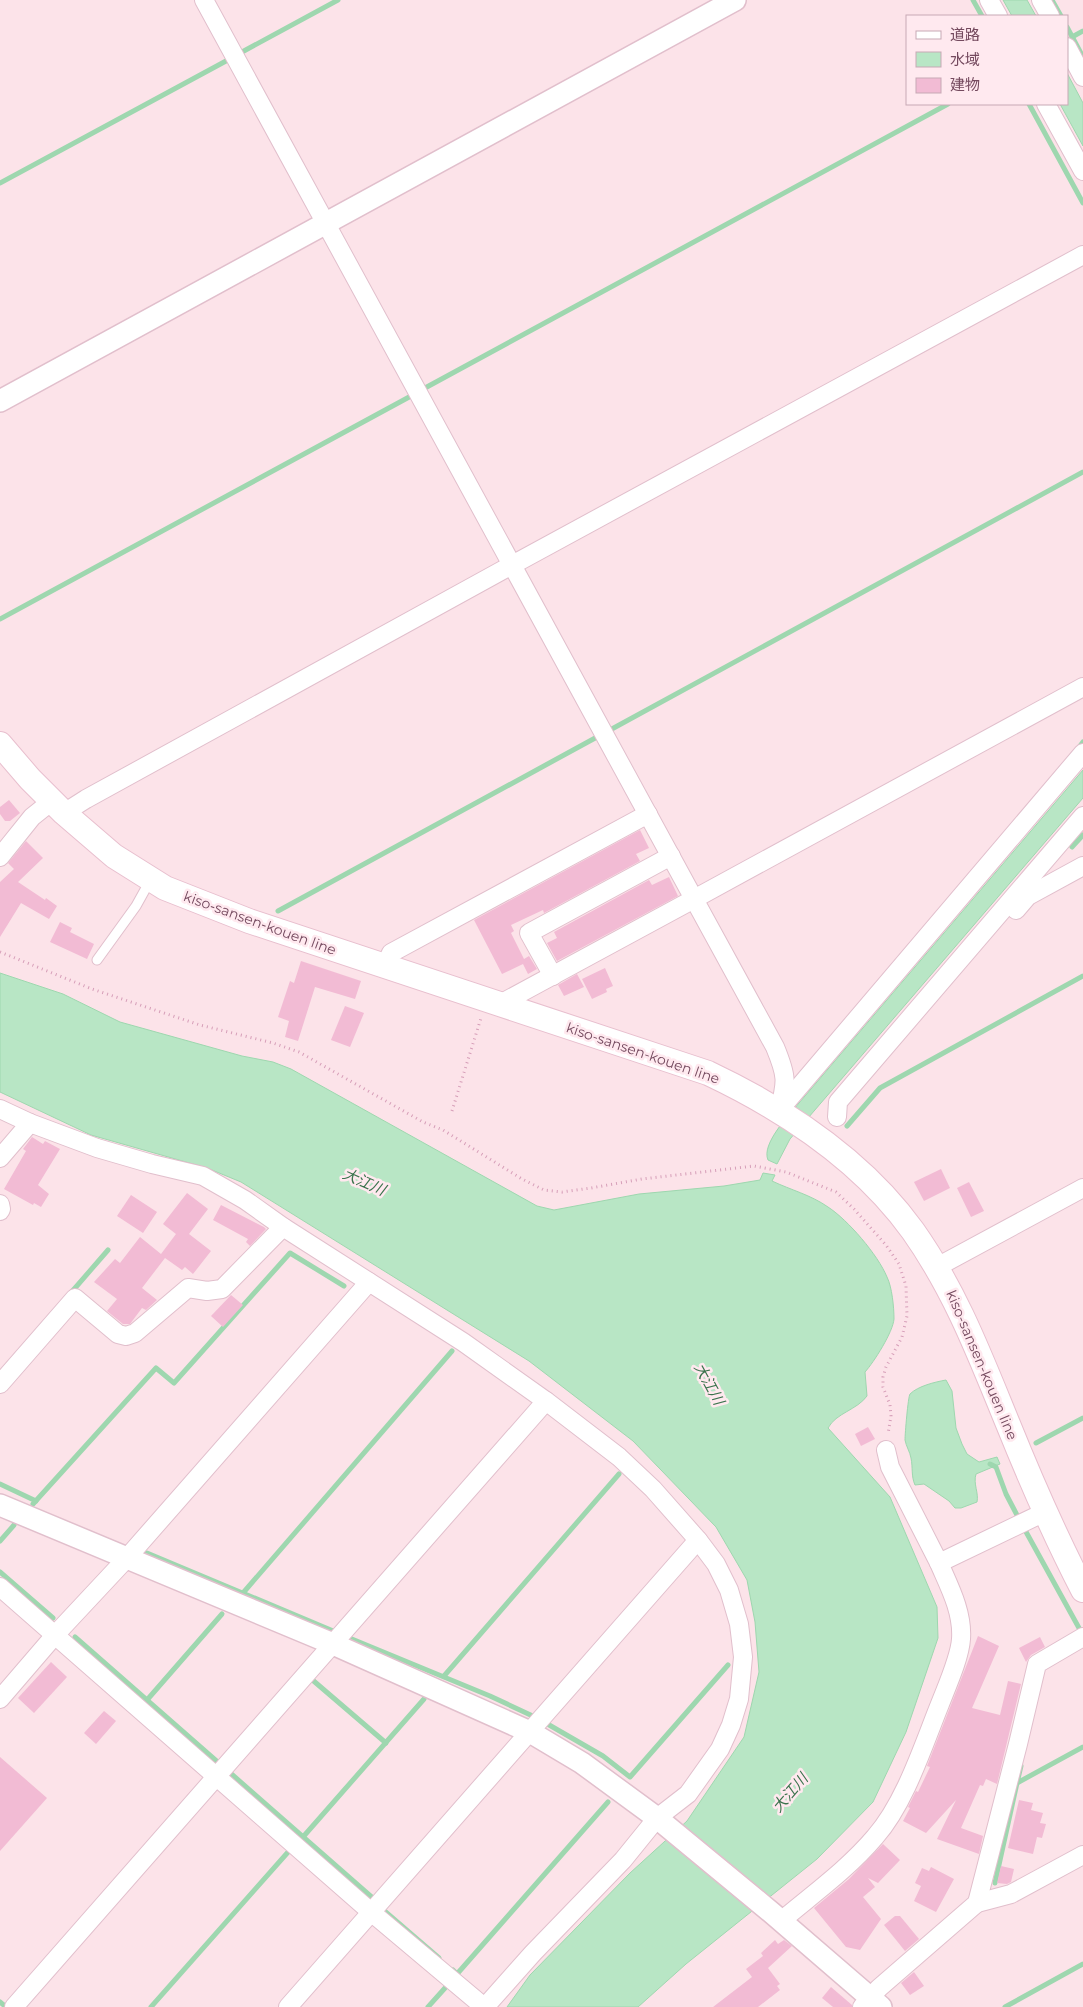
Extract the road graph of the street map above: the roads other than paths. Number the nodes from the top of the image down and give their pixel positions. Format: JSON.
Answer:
{"nodes":[{"id":1,"x":204,"y":0,"type":"edge"},
{"id":2,"x":735,"y":0,"type":"edge"},
{"id":3,"x":989,"y":0,"type":"edge"},
{"id":4,"x":1041,"y":0,"type":"edge"},
{"id":5,"x":997,"y":15,"type":"edge"},
{"id":6,"x":1049,"y":15,"type":"edge"},
{"id":7,"x":1068,"y":50,"type":"edge"},
{"id":8,"x":1083,"y":77,"type":"edge"},
{"id":9,"x":1047,"y":105,"type":"edge"},
{"id":10,"x":1083,"y":172,"type":"edge"},
{"id":11,"x":326,"y":224,"type":"junction"},
{"id":12,"x":1083,"y":255,"type":"edge"},
{"id":13,"x":0,"y":401,"type":"edge"},
{"id":14,"x":512,"y":565,"type":"junction"},
{"id":15,"x":1083,"y":687,"type":"edge"},
{"id":16,"x":0,"y":744,"type":"edge"},
{"id":17,"x":1083,"y":753,"type":"edge"},
{"id":18,"x":58,"y":807,"type":"junction"},
{"id":19,"x":648,"y":814,"type":"junction"},
{"id":20,"x":1083,"y":816,"type":"edge"},
{"id":21,"x":671,"y":856,"type":"junction"},
{"id":22,"x":0,"y":857,"type":"edge"},
{"id":23,"x":1083,"y":866,"type":"edge"},
{"id":24,"x":151,"y":879,"type":"junction"},
{"id":25,"x":694,"y":899,"type":"junction"},
{"id":26,"x":97,"y":960,"type":"dead end"},
{"id":27,"x":385,"y":966,"type":"junction"},
{"id":28,"x":553,"y":976,"type":"junction"},
{"id":29,"x":493,"y":1002,"type":"junction"},
{"id":30,"x":0,"y":1108,"type":"edge"},
{"id":31,"x":782,"y":1112,"type":"junction"},
{"id":32,"x":836,"y":1117,"type":"junction"},
{"id":33,"x":30,"y":1123,"type":"junction"},
{"id":34,"x":812,"y":1133,"type":"junction"},
{"id":35,"x":0,"y":1158,"type":"edge"},
{"id":36,"x":1083,"y":1188,"type":"edge"},
{"id":37,"x":0,"y":1204,"type":"edge"},
{"id":38,"x":0,"y":1210,"type":"edge"},
{"id":39,"x":283,"y":1227,"type":"junction"},
{"id":40,"x":937,"y":1268,"type":"junction"},
{"id":41,"x":369,"y":1282,"type":"junction"},
{"id":42,"x":0,"y":1384,"type":"edge"},
{"id":43,"x":546,"y":1401,"type":"junction"},
{"id":44,"x":886,"y":1450,"type":"road end"},
{"id":45,"x":0,"y":1505,"type":"edge"},
{"id":46,"x":1045,"y":1512,"type":"junction"},
{"id":47,"x":698,"y":1540,"type":"junction"},
{"id":48,"x":126,"y":1559,"type":"junction"},
{"id":49,"x":939,"y":1563,"type":"junction"},
{"id":50,"x":0,"y":1587,"type":"edge"},
{"id":51,"x":1083,"y":1590,"type":"edge"},
{"id":52,"x":55,"y":1635,"type":"junction"},
{"id":53,"x":1083,"y":1637,"type":"edge"},
{"id":54,"x":333,"y":1644,"type":"junction"},
{"id":55,"x":0,"y":1699,"type":"edge"},
{"id":56,"x":530,"y":1732,"type":"junction"},
{"id":57,"x":216,"y":1777,"type":"junction"},
{"id":58,"x":660,"y":1821,"type":"junction"},
{"id":59,"x":1083,"y":1854,"type":"edge"},
{"id":60,"x":977,"y":1903,"type":"junction"},
{"id":61,"x":371,"y":1912,"type":"junction"},
{"id":62,"x":777,"y":1917,"type":"junction"},
{"id":63,"x":871,"y":2004,"type":"edge"},
{"id":64,"x":14,"y":2007,"type":"edge"},
{"id":65,"x":288,"y":2007,"type":"edge"},
{"id":66,"x":484,"y":2007,"type":"edge"}],
"edges":[{"from":1,"to":11,"type":"street"},
{"from":2,"to":11,"type":"street"},
{"from":3,"to":5,"type":"street"},
{"from":4,"to":6,"type":"street"},
{"from":7,"to":8,"type":"street"},
{"from":9,"to":10,"type":"street"},
{"from":11,"to":13,"type":"street"},
{"from":11,"to":14,"type":"street"},
{"from":12,"to":14,"type":"street"},
{"from":14,"to":18,"type":"street"},
{"from":14,"to":19,"type":"street"},
{"from":15,"to":25,"type":"street"},
{"from":16,"to":18,"type":"main road","name":"kiso-sansen-kouen line"},
{"from":17,"to":31,"type":"street"},
{"from":18,"to":22,"type":"street"},
{"from":18,"to":24,"type":"main road","name":"kiso-sansen-kouen line"},
{"from":19,"to":21,"type":"street"},
{"from":19,"to":27,"type":"street"},
{"from":20,"to":32,"type":"street"},
{"from":21,"to":25,"type":"street"},
{"from":21,"to":28,"type":"street"},
{"from":23,"to":32,"type":"street"},
{"from":24,"to":26,"type":"lane"},
{"from":24,"to":27,"type":"main road","name":"kiso-sansen-kouen line"},
{"from":25,"to":28,"type":"street"},
{"from":25,"to":31,"type":"street"},
{"from":27,"to":29,"type":"main road","name":"kiso-sansen-kouen line"},
{"from":28,"to":29,"type":"street"},
{"from":29,"to":31,"type":"main road","name":"kiso-sansen-kouen line"},
{"from":30,"to":33,"type":"street"},
{"from":31,"to":34,"type":"main road","name":"kiso-sansen-kouen line"},
{"from":32,"to":34,"type":"street"},
{"from":33,"to":35,"type":"street"},
{"from":33,"to":39,"type":"street"},
{"from":34,"to":40,"type":"main road","name":"kiso-sansen-kouen line"},
{"from":36,"to":40,"type":"street"},
{"from":37,"to":38,"type":"street"},
{"from":39,"to":41,"type":"street"},
{"from":39,"to":42,"type":"street"},
{"from":40,"to":46,"type":"main road","name":"kiso-sansen-kouen line"},
{"from":41,"to":43,"type":"street"},
{"from":41,"to":48,"type":"street"},
{"from":43,"to":47,"type":"street"},
{"from":43,"to":54,"type":"street"},
{"from":44,"to":49,"type":"street"},
{"from":45,"to":48,"type":"street"},
{"from":46,"to":49,"type":"street"},
{"from":46,"to":51,"type":"main road","name":"kiso-sansen-kouen line"},
{"from":47,"to":56,"type":"street"},
{"from":47,"to":58,"type":"street"},
{"from":48,"to":52,"type":"street"},
{"from":48,"to":54,"type":"street"},
{"from":49,"to":62,"type":"street"},
{"from":50,"to":52,"type":"street"},
{"from":52,"to":55,"type":"street"},
{"from":52,"to":57,"type":"street"},
{"from":53,"to":60,"type":"street"},
{"from":54,"to":56,"type":"street"},
{"from":54,"to":57,"type":"street"},
{"from":56,"to":58,"type":"street"},
{"from":56,"to":61,"type":"street"},
{"from":57,"to":61,"type":"street"},
{"from":57,"to":64,"type":"street"},
{"from":58,"to":62,"type":"street"},
{"from":58,"to":66,"type":"street"},
{"from":59,"to":60,"type":"street"},
{"from":60,"to":63,"type":"street"},
{"from":61,"to":65,"type":"street"},
{"from":61,"to":66,"type":"street"},
{"from":62,"to":63,"type":"street"}]}
